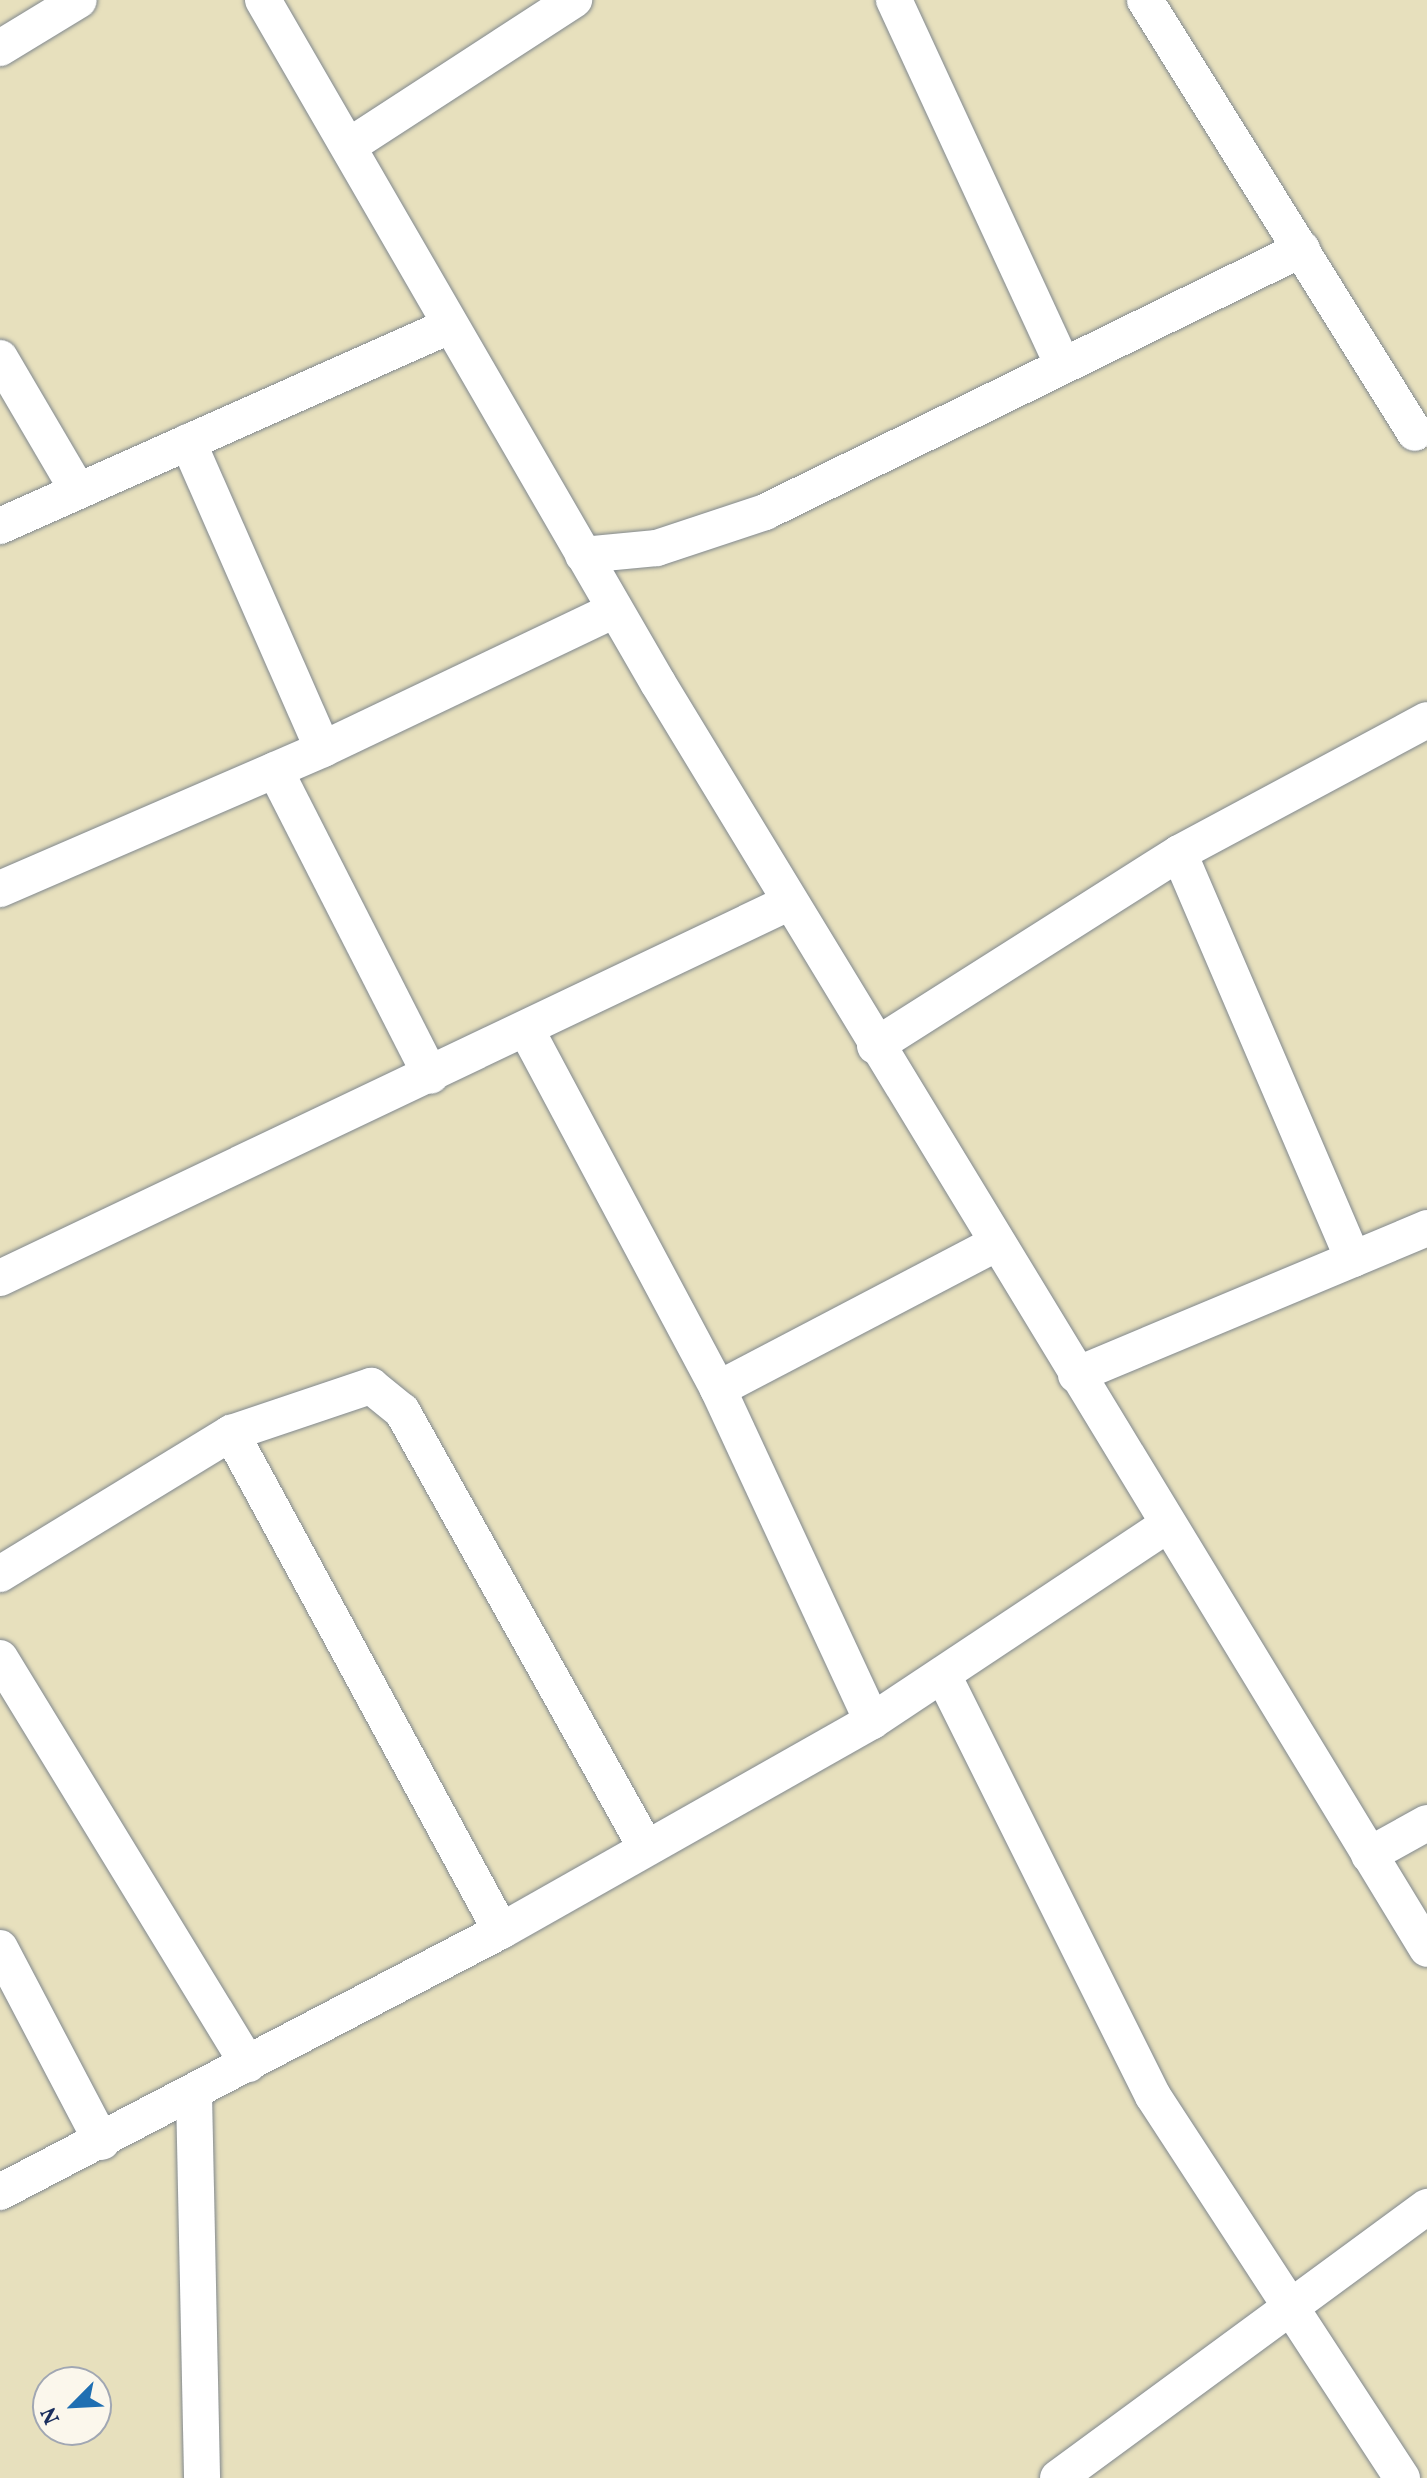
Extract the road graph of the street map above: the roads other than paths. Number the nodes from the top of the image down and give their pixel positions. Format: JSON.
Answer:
{"nodes":[{"id":1,"x":79,"y":0,"type":"edge"},
{"id":2,"x":263,"y":0,"type":"edge"},
{"id":3,"x":574,"y":0,"type":"edge"},
{"id":4,"x":894,"y":0,"type":"edge"},
{"id":5,"x":1145,"y":0,"type":"edge"},
{"id":6,"x":0,"y":48,"type":"edge"},
{"id":7,"x":352,"y":144,"type":"junction"},
{"id":8,"x":1302,"y":249,"type":"junction"},
{"id":9,"x":449,"y":326,"type":"junction"},
{"id":10,"x":0,"y":358,"type":"edge"},
{"id":11,"x":1063,"y":365,"type":"junction"},
{"id":12,"x":1415,"y":433,"type":"dead end"},
{"id":13,"x":188,"y":442,"type":"junction"},
{"id":14,"x":78,"y":491,"type":"junction"},
{"id":15,"x":0,"y":526,"type":"edge"},
{"id":16,"x":583,"y":555,"type":"junction"},
{"id":17,"x":615,"y":610,"type":"junction"},
{"id":18,"x":1427,"y":720,"type":"edge"},
{"id":19,"x":323,"y":749,"type":"junction"},
{"id":20,"x":275,"y":770,"type":"junction"},
{"id":21,"x":1179,"y":853,"type":"junction"},
{"id":22,"x":0,"y":889,"type":"edge"},
{"id":23,"x":790,"y":902,"type":"junction"},
{"id":24,"x":528,"y":1033,"type":"junction"},
{"id":25,"x":875,"y":1046,"type":"junction"},
{"id":26,"x":431,"y":1076,"type":"junction"},
{"id":27,"x":1427,"y":1228,"type":"edge"},
{"id":28,"x":994,"y":1245,"type":"junction"},
{"id":29,"x":1353,"y":1259,"type":"junction"},
{"id":30,"x":0,"y":1278,"type":"edge"},
{"id":31,"x":1076,"y":1375,"type":"junction"},
{"id":32,"x":718,"y":1389,"type":"junction"},
{"id":33,"x":231,"y":1433,"type":"junction"},
{"id":34,"x":1166,"y":1526,"type":"junction"},
{"id":35,"x":0,"y":1574,"type":"edge"},
{"id":36,"x":0,"y":1658,"type":"edge"},
{"id":37,"x":944,"y":1677,"type":"junction"},
{"id":38,"x":872,"y":1721,"type":"junction"},
{"id":39,"x":1427,"y":1823,"type":"edge"},
{"id":40,"x":646,"y":1847,"type":"junction"},
{"id":41,"x":1369,"y":1855,"type":"junction"},
{"id":42,"x":501,"y":1931,"type":"junction"},
{"id":43,"x":0,"y":1948,"type":"edge"},
{"id":44,"x":1427,"y":1949,"type":"edge"},
{"id":45,"x":248,"y":2064,"type":"junction"},
{"id":46,"x":194,"y":2094,"type":"junction"},
{"id":47,"x":102,"y":2142,"type":"junction"},
{"id":48,"x":0,"y":2192,"type":"edge"},
{"id":49,"x":1427,"y":2207,"type":"edge"},
{"id":50,"x":1290,"y":2304,"type":"junction"},
{"id":51,"x":1077,"y":2472,"type":"edge"},
{"id":52,"x":202,"y":2478,"type":"edge"},
{"id":53,"x":1402,"y":2478,"type":"edge"}],
"edges":[{"from":1,"to":6,"type":"street"},
{"from":2,"to":7,"type":"street"},
{"from":3,"to":7,"type":"street"},
{"from":4,"to":11,"type":"street"},
{"from":5,"to":8,"type":"street"},
{"from":7,"to":9,"type":"street"},
{"from":8,"to":11,"type":"street"},
{"from":8,"to":12,"type":"street"},
{"from":9,"to":13,"type":"street"},
{"from":9,"to":16,"type":"street"},
{"from":10,"to":14,"type":"street"},
{"from":11,"to":16,"type":"street"},
{"from":13,"to":14,"type":"street"},
{"from":13,"to":19,"type":"street"},
{"from":14,"to":15,"type":"street"},
{"from":16,"to":17,"type":"street"},
{"from":17,"to":19,"type":"street"},
{"from":17,"to":23,"type":"street"},
{"from":18,"to":21,"type":"street"},
{"from":19,"to":20,"type":"street"},
{"from":20,"to":22,"type":"street"},
{"from":20,"to":26,"type":"street"},
{"from":21,"to":25,"type":"street"},
{"from":21,"to":29,"type":"street"},
{"from":23,"to":24,"type":"street"},
{"from":23,"to":25,"type":"street"},
{"from":24,"to":26,"type":"street"},
{"from":24,"to":32,"type":"street"},
{"from":25,"to":28,"type":"street"},
{"from":26,"to":30,"type":"street"},
{"from":27,"to":29,"type":"street"},
{"from":28,"to":31,"type":"street"},
{"from":28,"to":32,"type":"street"},
{"from":29,"to":31,"type":"street"},
{"from":31,"to":34,"type":"street"},
{"from":32,"to":38,"type":"street"},
{"from":33,"to":35,"type":"street"},
{"from":33,"to":40,"type":"street"},
{"from":33,"to":42,"type":"street"},
{"from":34,"to":37,"type":"street"},
{"from":34,"to":41,"type":"street"},
{"from":36,"to":45,"type":"street"},
{"from":37,"to":38,"type":"street"},
{"from":37,"to":50,"type":"street"},
{"from":38,"to":40,"type":"street"},
{"from":39,"to":41,"type":"street"},
{"from":40,"to":42,"type":"street"},
{"from":41,"to":44,"type":"street"},
{"from":42,"to":45,"type":"street"},
{"from":43,"to":47,"type":"street"},
{"from":45,"to":46,"type":"street"},
{"from":46,"to":47,"type":"street"},
{"from":46,"to":52,"type":"street"},
{"from":47,"to":48,"type":"street"},
{"from":49,"to":50,"type":"street"},
{"from":50,"to":51,"type":"street"},
{"from":50,"to":53,"type":"street"}]}
